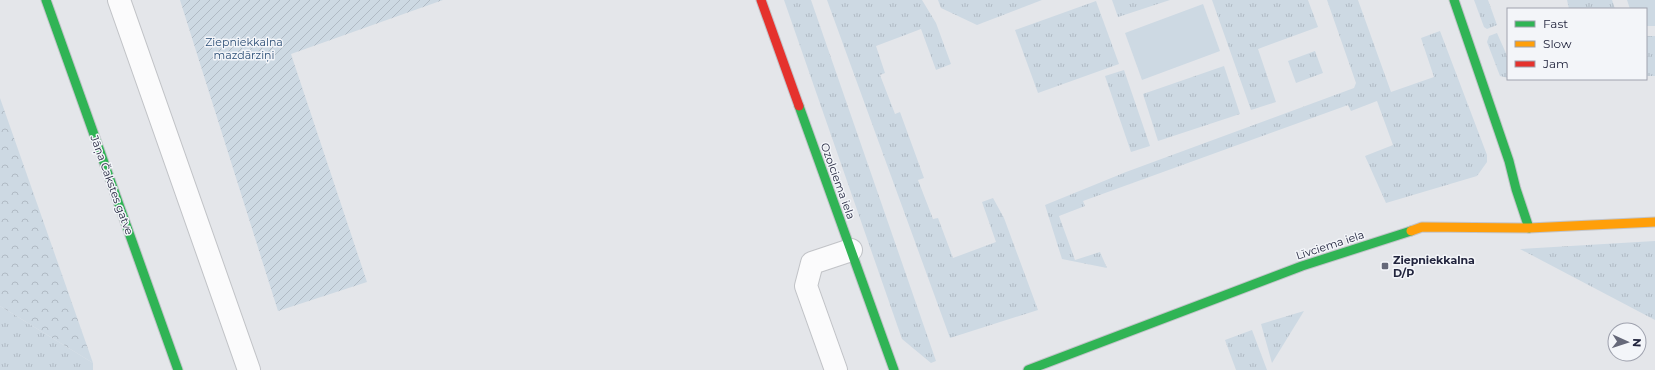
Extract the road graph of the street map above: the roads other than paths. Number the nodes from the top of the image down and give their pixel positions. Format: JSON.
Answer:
{"nodes":[{"id":1,"x":46,"y":0,"type":"edge"},
{"id":2,"x":119,"y":0,"type":"edge"},
{"id":3,"x":761,"y":0,"type":"edge"},
{"id":4,"x":1454,"y":0,"type":"edge"},
{"id":5,"x":1655,"y":222,"type":"edge"},
{"id":6,"x":1529,"y":228,"type":"junction"},
{"id":7,"x":851,"y":250,"type":"junction"},
{"id":8,"x":178,"y":370,"type":"edge"},
{"id":9,"x":249,"y":370,"type":"edge"},
{"id":10,"x":836,"y":370,"type":"edge"},
{"id":11,"x":894,"y":370,"type":"edge"},
{"id":12,"x":1028,"y":370,"type":"edge"}],
"edges":[{"from":1,"to":8,"type":"street","name":"Jāņa Čakstes gatve"},
{"from":2,"to":9,"type":"street"},
{"from":3,"to":7,"type":"street","name":"Ozolciema iela"},
{"from":4,"to":6,"type":"street"},
{"from":5,"to":6,"type":"street","name":"Līvciema iela"},
{"from":6,"to":12,"type":"street","name":"Līvciema iela"},
{"from":7,"to":10,"type":"street"},
{"from":7,"to":11,"type":"street","name":"Ozolciema iela"}]}
